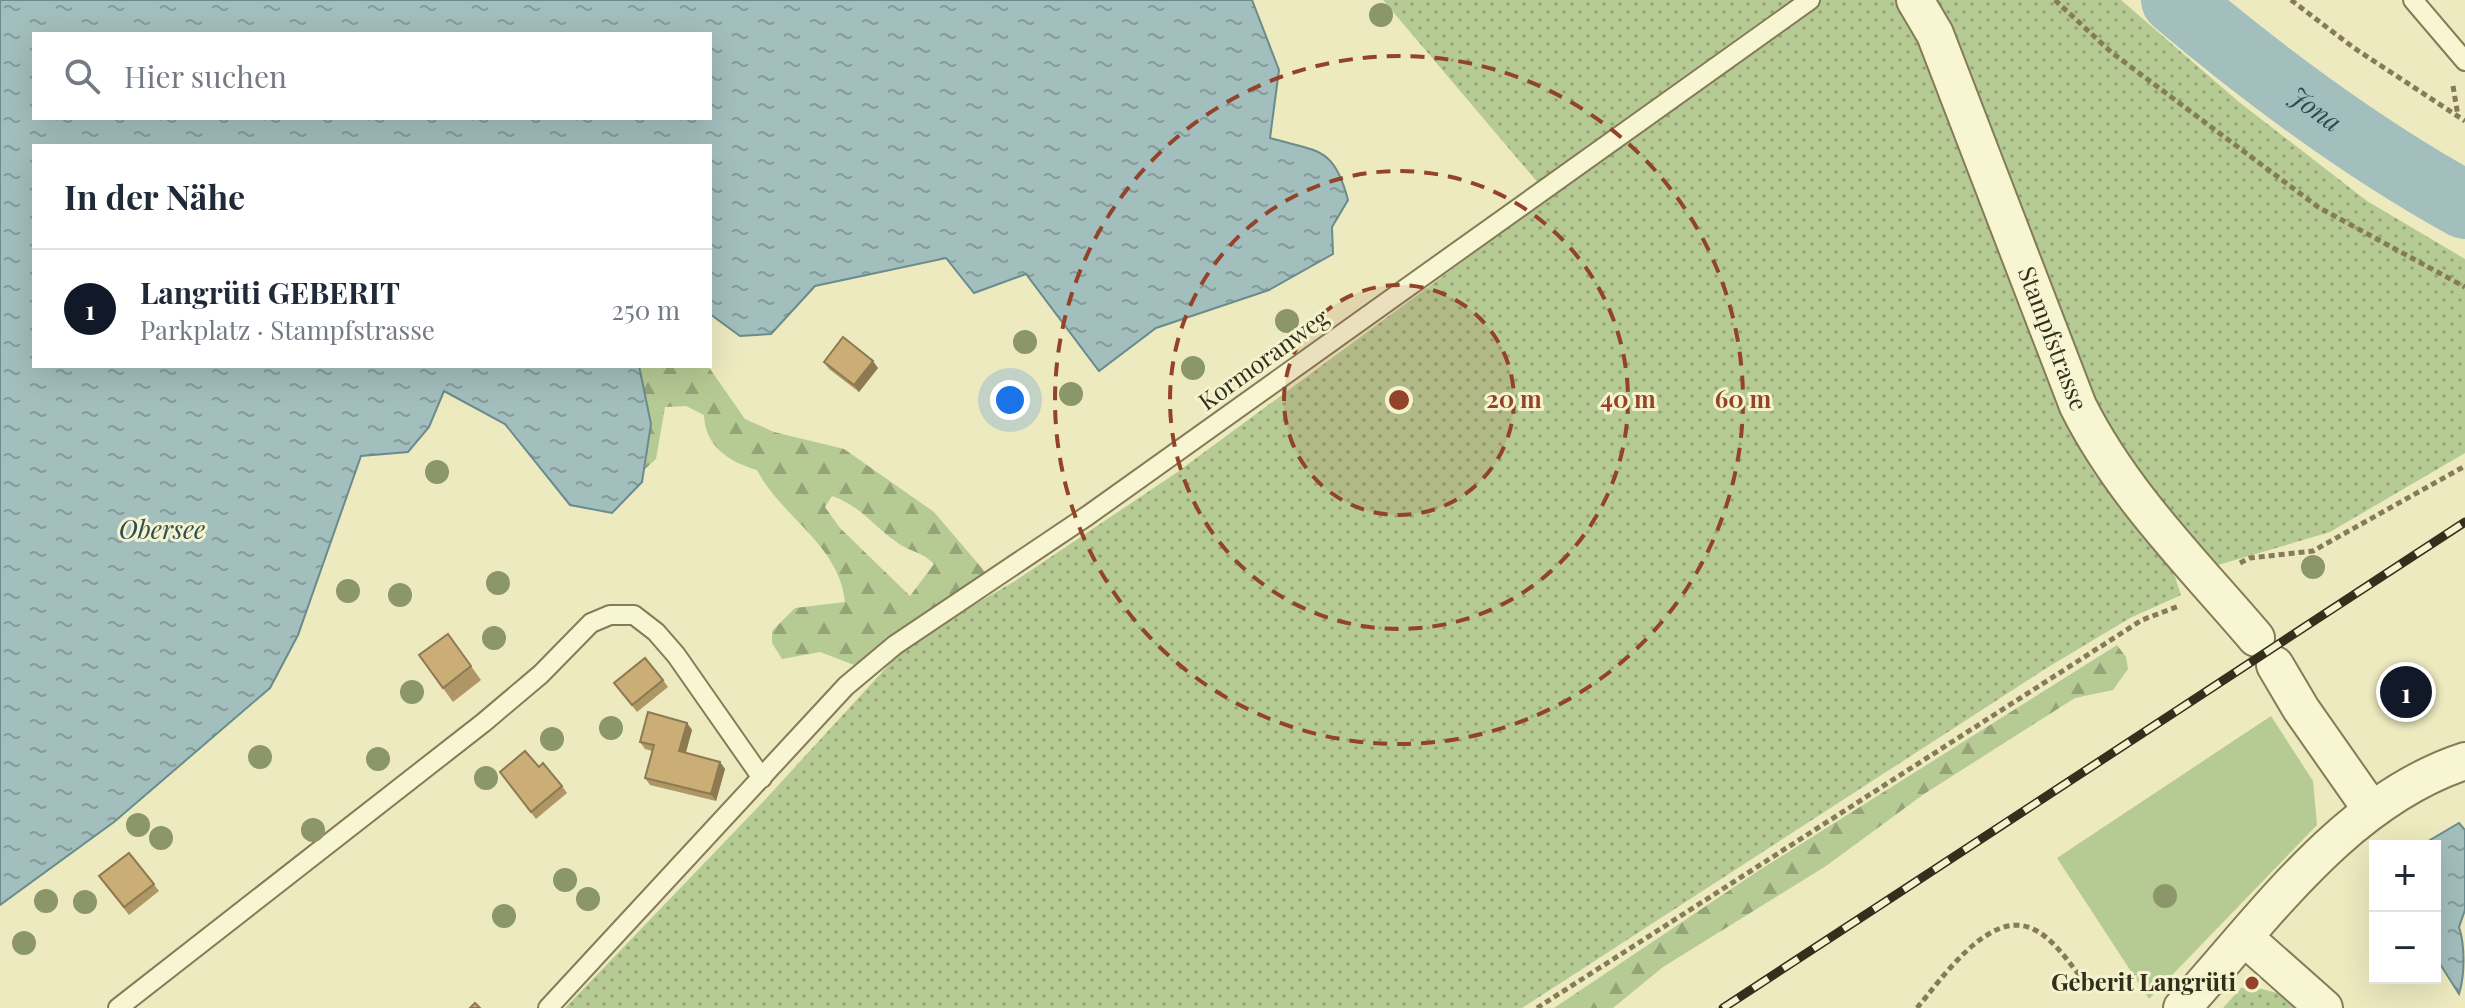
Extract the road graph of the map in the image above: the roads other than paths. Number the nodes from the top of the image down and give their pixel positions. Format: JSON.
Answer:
{"nodes":[{"id":1,"x":1810,"y":0,"type":"edge"},
{"id":2,"x":1915,"y":0,"type":"edge"},
{"id":3,"x":2413,"y":0,"type":"edge"},
{"id":4,"x":2465,"y":61,"type":"edge"},
{"id":5,"x":2465,"y":761,"type":"edge"},
{"id":6,"x":762,"y":778,"type":"junction"},
{"id":7,"x":2371,"y":809,"type":"junction"},
{"id":8,"x":2245,"y":938,"type":"junction"},
{"id":9,"x":118,"y":1008,"type":"edge"},
{"id":10,"x":548,"y":1008,"type":"edge"},
{"id":11,"x":2182,"y":1008,"type":"edge"},
{"id":12,"x":2324,"y":1008,"type":"edge"}],
"edges":[{"from":1,"to":6,"type":"lane","name":"Kormoranweg"},
{"from":2,"to":7,"type":"street","name":"Stampfstrasse"},
{"from":3,"to":4,"type":"lane"},
{"from":5,"to":7,"type":"street"},
{"from":6,"to":9,"type":"lane"},
{"from":6,"to":10,"type":"lane","name":"Kormoranweg"},
{"from":7,"to":8,"type":"street"},
{"from":8,"to":11,"type":"street"},
{"from":8,"to":12,"type":"street"}]}
